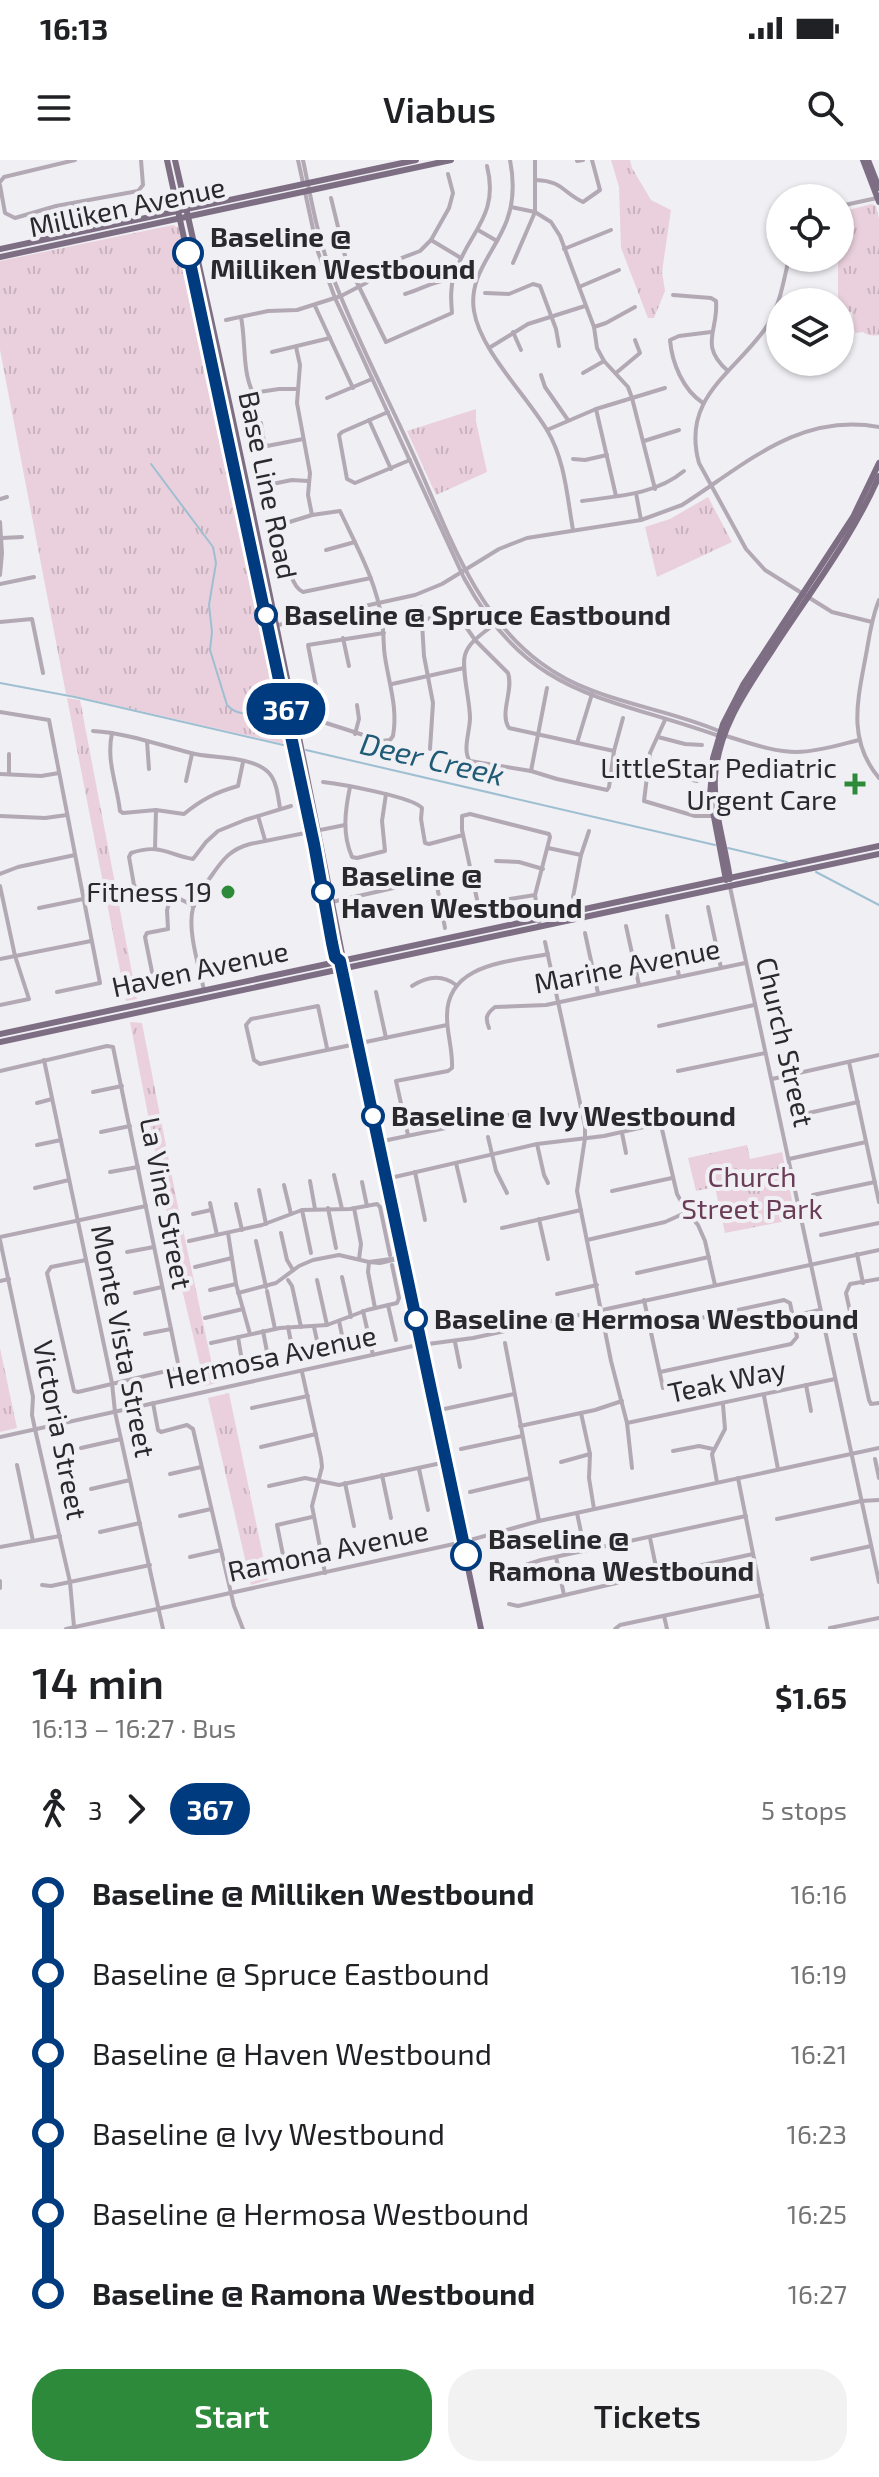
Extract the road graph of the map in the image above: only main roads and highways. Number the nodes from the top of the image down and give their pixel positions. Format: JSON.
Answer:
{"nodes":[{"id":1,"x":167,"y":160,"type":"edge"},
{"id":2,"x":175,"y":160,"type":"edge"},
{"id":3,"x":416,"y":160,"type":"edge"},
{"id":4,"x":451,"y":160,"type":"edge"},
{"id":5,"x":865,"y":160,"type":"edge"},
{"id":6,"x":306,"y":187,"type":"junction"},
{"id":7,"x":879,"y":188,"type":"edge"},
{"id":8,"x":879,"y":199,"type":"edge"},
{"id":9,"x":186,"y":209,"type":"junction"},
{"id":10,"x":178,"y":211,"type":"junction"},
{"id":11,"x":189,"y":218,"type":"junction"},
{"id":12,"x":180,"y":219,"type":"junction"},
{"id":13,"x":0,"y":249,"type":"edge"},
{"id":14,"x":0,"y":257,"type":"edge"},
{"id":15,"x":879,"y":463,"type":"edge"},
{"id":16,"x":879,"y":476,"type":"edge"},
{"id":17,"x":805,"y":595,"type":"junction"},
{"id":18,"x":272,"y":626,"type":"junction"},
{"id":19,"x":315,"y":830,"type":"junction"},
{"id":20,"x":879,"y":846,"type":"edge"},
{"id":21,"x":879,"y":854,"type":"edge"},
{"id":22,"x":728,"y":878,"type":"junction"},
{"id":23,"x":730,"y":887,"type":"junction"},
{"id":24,"x":539,"y":923,"type":"junction"},
{"id":25,"x":340,"y":961,"type":"junction"},
{"id":26,"x":341,"y":970,"type":"junction"},
{"id":27,"x":205,"y":994,"type":"junction"},
{"id":28,"x":0,"y":1034,"type":"edge"},
{"id":29,"x":0,"y":1042,"type":"edge"},
{"id":30,"x":481,"y":1629,"type":"edge"}],
"edges":[{"from":1,"to":10,"type":"main road","name":"Base Line Road"},
{"from":2,"to":9,"type":"main road","name":"Base Line Road"},
{"from":3,"to":6,"type":"main road","name":"Milliken Avenue"},
{"from":4,"to":6,"type":"main road","name":"Milliken Avenue"},
{"from":5,"to":7,"type":"main road"},
{"from":5,"to":8,"type":"main road"},
{"from":6,"to":9,"type":"main road","name":"Milliken Avenue"},
{"from":6,"to":11,"type":"main road","name":"Milliken Avenue"},
{"from":9,"to":10,"type":"main road","name":"Milliken Avenue"},
{"from":9,"to":11,"type":"main road","name":"Base Line Road"},
{"from":10,"to":12,"type":"main road","name":"Base Line Road"},
{"from":10,"to":13,"type":"main road","name":"Milliken Avenue"},
{"from":11,"to":12,"type":"main road","name":"Milliken Avenue"},
{"from":11,"to":18,"type":"main road","name":"Base Line Road"},
{"from":12,"to":14,"type":"main road","name":"Milliken Avenue"},
{"from":12,"to":18,"type":"main road","name":"Base Line Road"},
{"from":15,"to":17,"type":"main road","name":"Church Street"},
{"from":16,"to":17,"type":"main road","name":"Church Street"},
{"from":17,"to":22,"type":"main road","name":"Church Street"},
{"from":18,"to":19,"type":"main road","name":"Base Line Road"},
{"from":19,"to":25,"type":"main road","name":"Base Line Road"},
{"from":19,"to":25,"type":"main road","name":"Base Line Road"},
{"from":20,"to":22,"type":"main road","name":"Haven Avenue"},
{"from":21,"to":23,"type":"main road","name":"Haven Avenue"},
{"from":22,"to":23,"type":"main road","name":"Church Street"},
{"from":22,"to":24,"type":"main road","name":"Haven Avenue"},
{"from":23,"to":24,"type":"main road","name":"Haven Avenue"},
{"from":24,"to":25,"type":"main road","name":"Haven Avenue"},
{"from":24,"to":26,"type":"main road","name":"Haven Avenue"},
{"from":25,"to":26,"type":"main road","name":"Base Line Road"},
{"from":25,"to":27,"type":"main road","name":"Haven Avenue"},
{"from":26,"to":27,"type":"main road","name":"Haven Avenue"},
{"from":26,"to":30,"type":"main road","name":"Base Line Road"},
{"from":27,"to":28,"type":"main road","name":"Haven Avenue"},
{"from":27,"to":29,"type":"main road","name":"Haven Avenue"}]}
